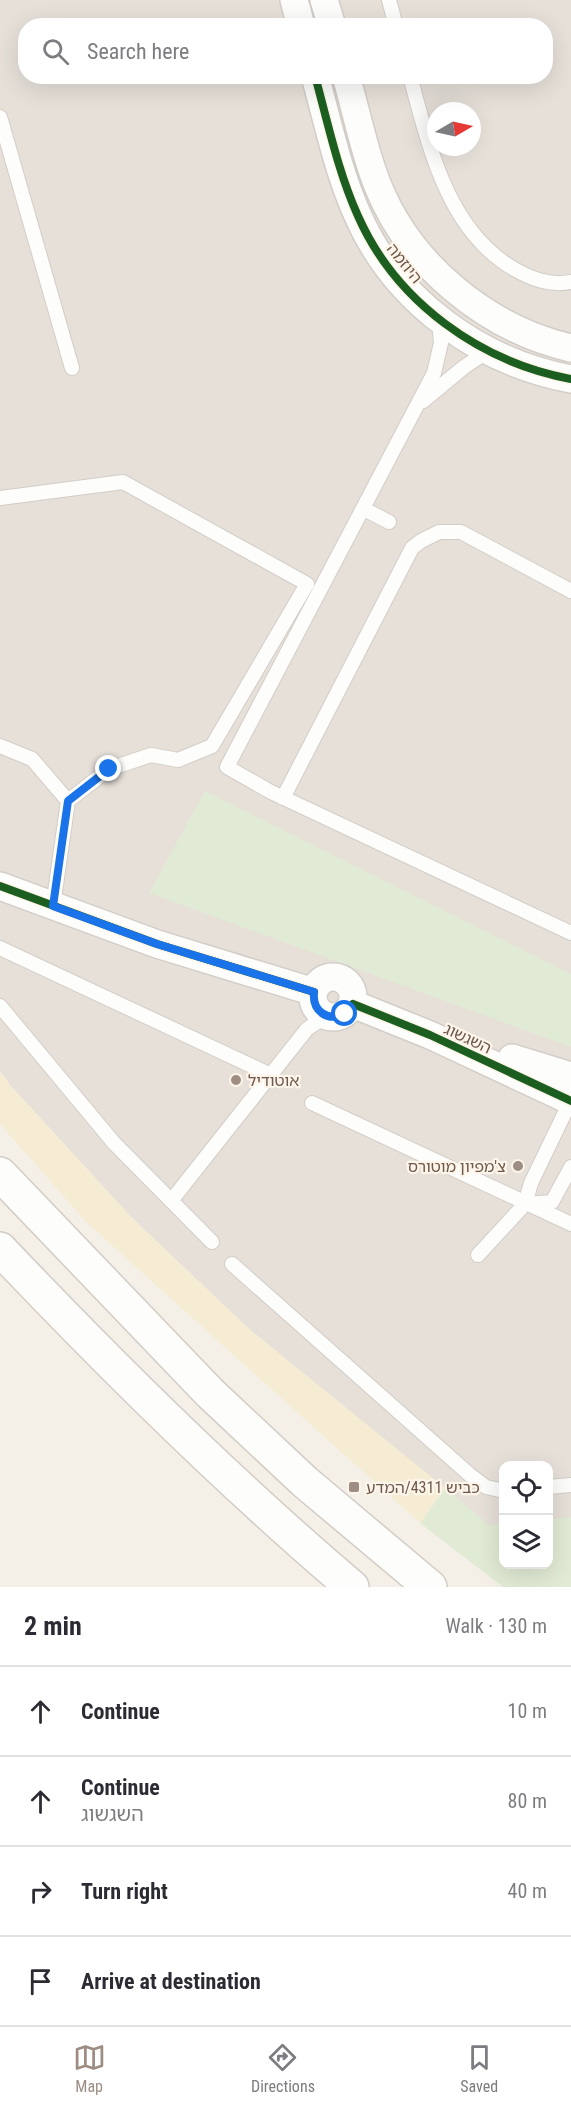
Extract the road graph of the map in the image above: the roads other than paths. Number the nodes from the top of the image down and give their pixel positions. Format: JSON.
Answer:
{"nodes":[{"id":1,"x":294,"y":0,"type":"edge"},
{"id":2,"x":324,"y":0,"type":"edge"},
{"id":3,"x":390,"y":0,"type":"edge"},
{"id":4,"x":299,"y":18,"type":"edge"},
{"id":5,"x":330,"y":18,"type":"edge"},
{"id":6,"x":394,"y":18,"type":"edge"},
{"id":7,"x":317,"y":84,"type":"edge"},
{"id":8,"x":348,"y":84,"type":"edge"},
{"id":9,"x":412,"y":84,"type":"edge"},
{"id":10,"x":0,"y":117,"type":"edge"},
{"id":11,"x":571,"y":282,"type":"edge"},
{"id":12,"x":439,"y":320,"type":"junction"},
{"id":13,"x":571,"y":348,"type":"edge"},
{"id":14,"x":488,"y":351,"type":"junction"},
{"id":15,"x":72,"y":368,"type":"dead end"},
{"id":16,"x":571,"y":379,"type":"edge"},
{"id":17,"x":419,"y":404,"type":"junction"},
{"id":18,"x":0,"y":498,"type":"edge"},
{"id":19,"x":364,"y":509,"type":"junction"},
{"id":20,"x":389,"y":522,"type":"dead end"},
{"id":21,"x":571,"y":591,"type":"edge"},
{"id":22,"x":0,"y":746,"type":"edge"},
{"id":23,"x":283,"y":798,"type":"junction"},
{"id":24,"x":68,"y":801,"type":"junction"},
{"id":25,"x":0,"y":886,"type":"edge"},
{"id":26,"x":53,"y":906,"type":"junction"},
{"id":27,"x":571,"y":933,"type":"edge"},
{"id":28,"x":0,"y":948,"type":"edge"},
{"id":29,"x":314,"y":992,"type":"junction"},
{"id":30,"x":353,"y":1004,"type":"junction"},
{"id":31,"x":0,"y":1006,"type":"edge"},
{"id":32,"x":326,"y":1016,"type":"junction"},
{"id":33,"x":271,"y":1075,"type":"junction"},
{"id":34,"x":571,"y":1094,"type":"edge"},
{"id":35,"x":312,"y":1103,"type":"dead end"},
{"id":36,"x":571,"y":1167,"type":"edge"},
{"id":37,"x":0,"y":1174,"type":"edge"},
{"id":38,"x":171,"y":1201,"type":"junction"},
{"id":39,"x":525,"y":1204,"type":"junction"},
{"id":40,"x":571,"y":1224,"type":"edge"},
{"id":41,"x":212,"y":1242,"type":"dead end"},
{"id":42,"x":0,"y":1249,"type":"edge"},
{"id":43,"x":478,"y":1256,"type":"dead end"},
{"id":44,"x":232,"y":1264,"type":"dead end"},
{"id":45,"x":571,"y":1485,"type":"edge"},
{"id":46,"x":553,"y":1487,"type":"edge"},
{"id":47,"x":499,"y":1490,"type":"edge"},
{"id":48,"x":352,"y":1587,"type":"edge"},
{"id":49,"x":430,"y":1587,"type":"edge"}],
"edges":[{"from":1,"to":4,"type":"street"},
{"from":2,"to":5,"type":"street"},
{"from":3,"to":6,"type":"lane"},
{"from":7,"to":12,"type":"street","name":"היוזמה"},
{"from":8,"to":13,"type":"street","name":"היוזמה"},
{"from":9,"to":11,"type":"lane"},
{"from":10,"to":15,"type":"lane"},
{"from":12,"to":14,"type":"street","name":"היוזמה"},
{"from":12,"to":17,"type":"lane"},
{"from":14,"to":16,"type":"street","name":"היוזמה"},
{"from":14,"to":17,"type":"lane"},
{"from":17,"to":19,"type":"lane"},
{"from":18,"to":24,"type":"lane"},
{"from":19,"to":20,"type":"lane"},
{"from":19,"to":23,"type":"lane"},
{"from":21,"to":23,"type":"lane"},
{"from":22,"to":24,"type":"lane"},
{"from":23,"to":27,"type":"lane"},
{"from":24,"to":26,"type":"lane"},
{"from":25,"to":26,"type":"street"},
{"from":26,"to":29,"type":"street"},
{"from":28,"to":33,"type":"lane"},
{"from":29,"to":30,"type":"street"},
{"from":29,"to":32,"type":"street"},
{"from":30,"to":32,"type":"street"},
{"from":30,"to":34,"type":"street","name":"השגשוג"},
{"from":31,"to":38,"type":"lane"},
{"from":32,"to":33,"type":"lane"},
{"from":33,"to":38,"type":"lane"},
{"from":34,"to":39,"type":"lane"},
{"from":35,"to":39,"type":"lane"},
{"from":36,"to":39,"type":"lane"},
{"from":37,"to":49,"type":"main road"},
{"from":38,"to":41,"type":"lane"},
{"from":39,"to":40,"type":"lane"},
{"from":39,"to":43,"type":"lane"},
{"from":42,"to":48,"type":"main road"},
{"from":44,"to":47,"type":"lane"},
{"from":45,"to":46,"type":"lane"}]}
